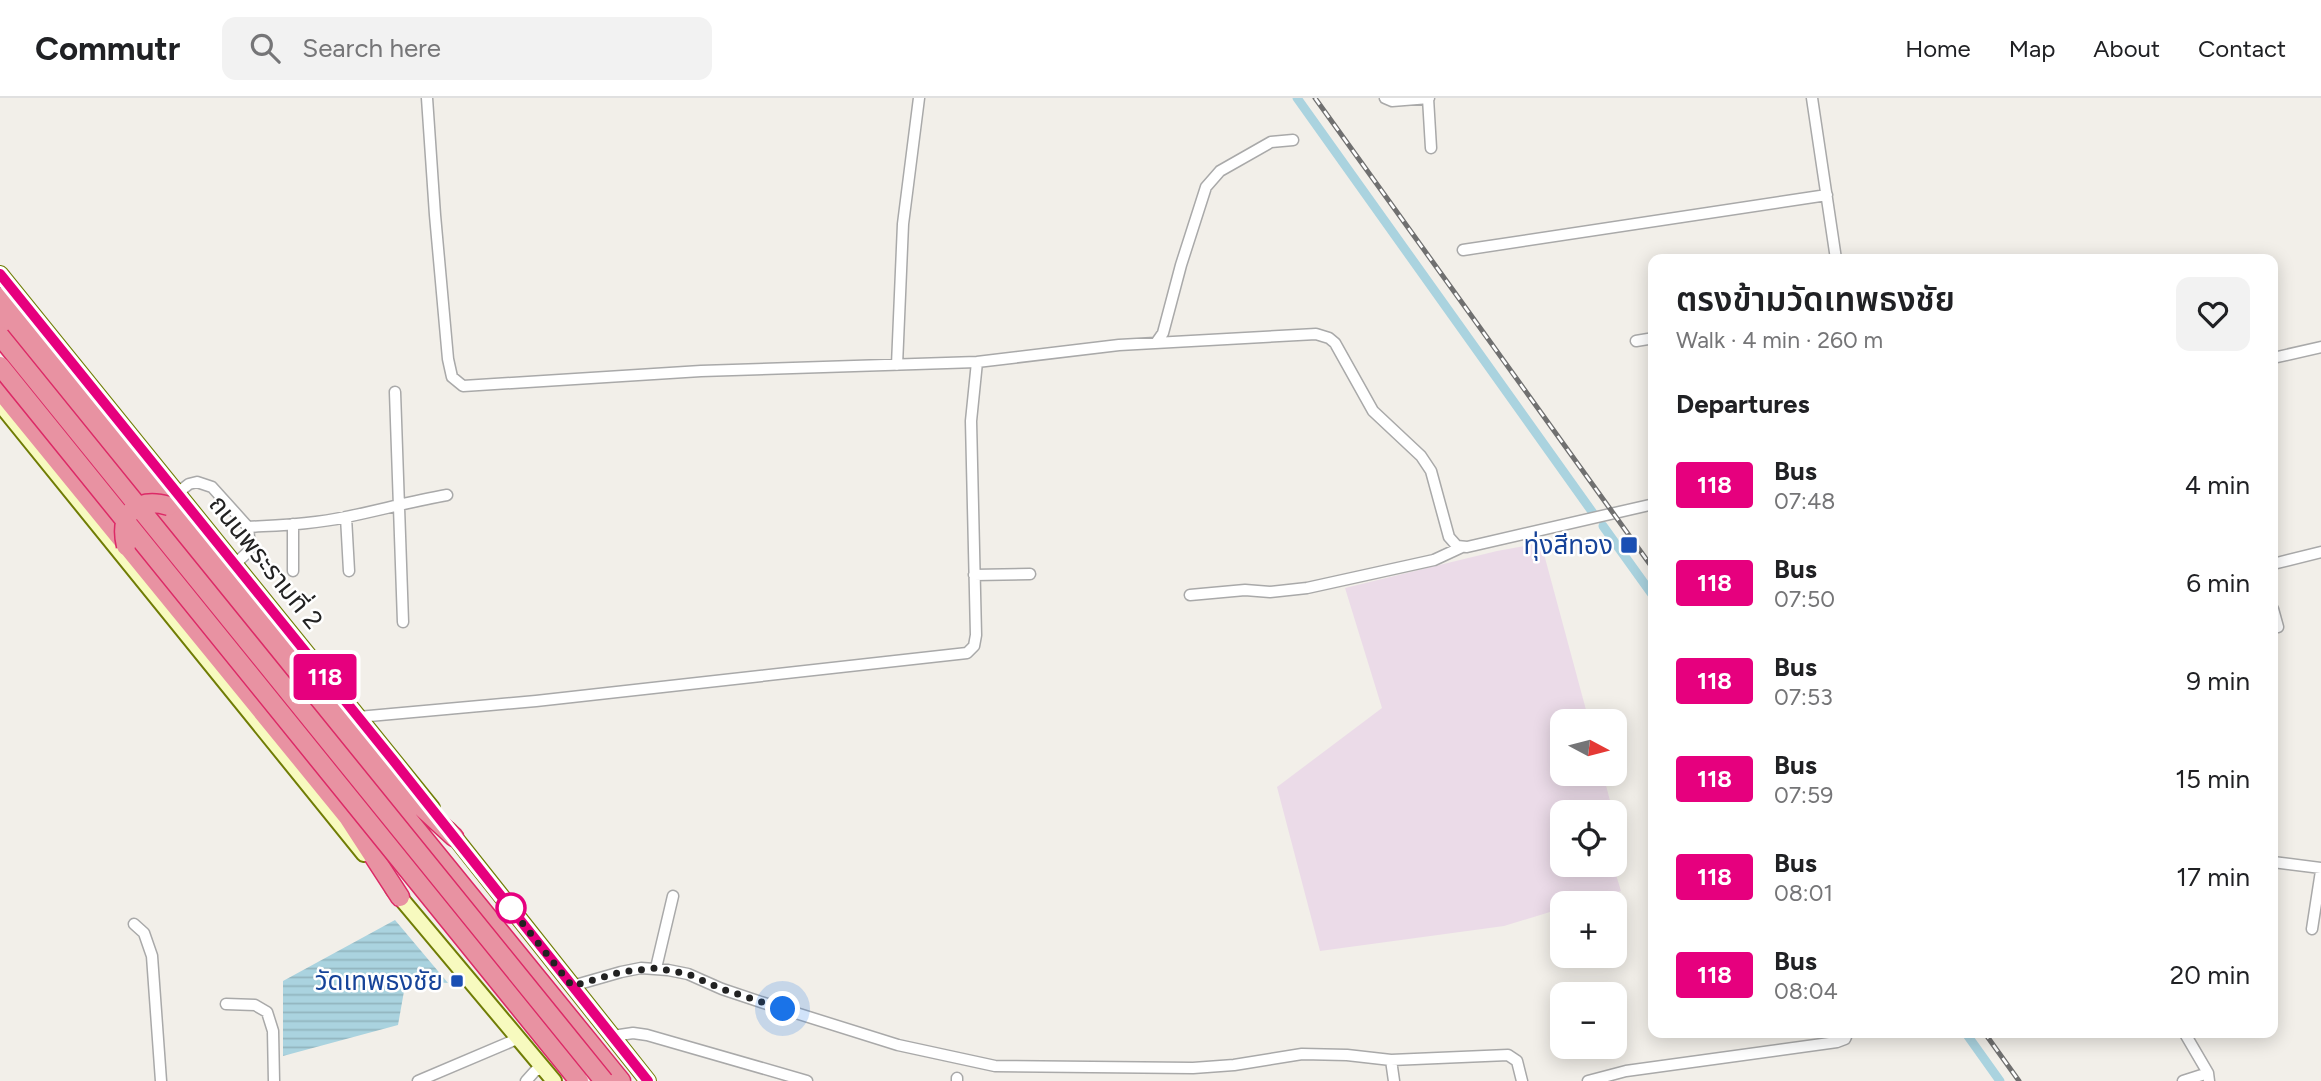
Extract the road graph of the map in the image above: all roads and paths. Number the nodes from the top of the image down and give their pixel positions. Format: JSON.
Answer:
{"nodes":[{"id":1,"x":427,"y":98,"type":"edge"},
{"id":2,"x":919,"y":98,"type":"edge"},
{"id":3,"x":1385,"y":98,"type":"edge"},
{"id":4,"x":1428,"y":98,"type":"edge"},
{"id":5,"x":1812,"y":98,"type":"edge"},
{"id":6,"x":1293,"y":140,"type":"dead end"},
{"id":7,"x":1431,"y":148,"type":"dead end"},
{"id":8,"x":1827,"y":195,"type":"junction"},
{"id":9,"x":1463,"y":250,"type":"dead end"},
{"id":10,"x":1835,"y":254,"type":"edge"},
{"id":11,"x":0,"y":274,"type":"edge"},
{"id":12,"x":0,"y":297,"type":"edge"},
{"id":13,"x":0,"y":317,"type":"edge"},
{"id":14,"x":0,"y":336,"type":"edge"},
{"id":15,"x":1648,"y":339,"type":"edge"},
{"id":16,"x":1636,"y":341,"type":"dead end"},
{"id":17,"x":1156,"y":343,"type":"junction"},
{"id":18,"x":2321,"y":347,"type":"edge"},
{"id":19,"x":2278,"y":357,"type":"edge"},
{"id":20,"x":977,"y":362,"type":"junction"},
{"id":21,"x":0,"y":363,"type":"edge"},
{"id":22,"x":897,"y":366,"type":"junction"},
{"id":23,"x":0,"y":390,"type":"edge"},
{"id":24,"x":395,"y":392,"type":"dead end"},
{"id":25,"x":0,"y":404,"type":"edge"},
{"id":26,"x":447,"y":495,"type":"dead end"},
{"id":27,"x":173,"y":500,"type":"junction"},
{"id":28,"x":399,"y":503,"type":"junction"},
{"id":29,"x":1648,"y":504,"type":"edge"},
{"id":30,"x":346,"y":517,"type":"junction"},
{"id":31,"x":293,"y":524,"type":"junction"},
{"id":32,"x":248,"y":527,"type":"junction"},
{"id":33,"x":127,"y":546,"type":"junction"},
{"id":34,"x":1462,"y":547,"type":"junction"},
{"id":35,"x":2321,"y":552,"type":"edge"},
{"id":36,"x":2278,"y":563,"type":"edge"},
{"id":37,"x":234,"y":565,"type":"junction"},
{"id":38,"x":293,"y":571,"type":"dead end"},
{"id":39,"x":349,"y":571,"type":"dead end"},
{"id":40,"x":1030,"y":574,"type":"dead end"},
{"id":41,"x":974,"y":575,"type":"junction"},
{"id":42,"x":1190,"y":595,"type":"dead end"},
{"id":43,"x":403,"y":622,"type":"dead end"},
{"id":44,"x":358,"y":717,"type":"junction"},
{"id":45,"x":393,"y":781,"type":"junction"},
{"id":46,"x":348,"y":817,"type":"junction"},
{"id":47,"x":454,"y":837,"type":"junction"},
{"id":48,"x":434,"y":851,"type":"junction"},
{"id":49,"x":2278,"y":863,"type":"edge"},
{"id":50,"x":411,"y":869,"type":"junction"},
{"id":51,"x":2321,"y":870,"type":"edge"},
{"id":52,"x":673,"y":896,"type":"dead end"},
{"id":53,"x":400,"y":897,"type":"junction"},
{"id":54,"x":134,"y":924,"type":"dead end"},
{"id":55,"x":2312,"y":929,"type":"dead end"},
{"id":56,"x":656,"y":968,"type":"junction"},
{"id":57,"x":572,"y":986,"type":"junction"},
{"id":58,"x":226,"y":1004,"type":"dead end"},
{"id":59,"x":612,"y":1036,"type":"junction"},
{"id":60,"x":1845,"y":1038,"type":"edge"},
{"id":61,"x":2187,"y":1038,"type":"edge"},
{"id":62,"x":517,"y":1039,"type":"junction"},
{"id":63,"x":1391,"y":1060,"type":"junction"},
{"id":64,"x":544,"y":1068,"type":"junction"},
{"id":65,"x":2208,"y":1077,"type":"edge"},
{"id":66,"x":161,"y":1081,"type":"edge"},
{"id":67,"x":274,"y":1081,"type":"edge"},
{"id":68,"x":418,"y":1081,"type":"edge"},
{"id":69,"x":526,"y":1081,"type":"edge"},
{"id":70,"x":554,"y":1081,"type":"edge"},
{"id":71,"x":581,"y":1081,"type":"edge"},
{"id":72,"x":604,"y":1081,"type":"edge"},
{"id":73,"x":621,"y":1081,"type":"edge"},
{"id":74,"x":648,"y":1081,"type":"edge"},
{"id":75,"x":807,"y":1081,"type":"edge"},
{"id":76,"x":1394,"y":1081,"type":"edge"},
{"id":77,"x":1522,"y":1081,"type":"edge"},
{"id":78,"x":1589,"y":1081,"type":"edge"},
{"id":79,"x":2183,"y":1081,"type":"edge"}],
"edges":[{"from":1,"to":22,"type":"street"},
{"from":2,"to":22,"type":"street"},
{"from":3,"to":4,"type":"street"},
{"from":4,"to":7,"type":"street"},
{"from":5,"to":8,"type":"street"},
{"from":6,"to":17,"type":"street"},
{"from":8,"to":9,"type":"street"},
{"from":8,"to":10,"type":"street"},
{"from":11,"to":27,"type":"main road","name":"ถนนพระรามที่ 2"},
{"from":12,"to":27,"type":"highway"},
{"from":13,"to":48,"type":"highway","name":"ถนนพระรามที่ 2"},
{"from":14,"to":72,"type":"highway","bridge":true},
{"from":15,"to":16,"type":"street"},
{"from":17,"to":20,"type":"street"},
{"from":17,"to":34,"type":"street"},
{"from":18,"to":19,"type":"street"},
{"from":20,"to":22,"type":"street"},
{"from":20,"to":41,"type":"street"},
{"from":21,"to":50,"type":"highway"},
{"from":21,"to":71,"type":"highway","bridge":true},
{"from":23,"to":33,"type":"highway"},
{"from":24,"to":28,"type":"street"},
{"from":25,"to":53,"type":"main road"},
{"from":26,"to":28,"type":"street"},
{"from":27,"to":32,"type":"street"},
{"from":27,"to":33,"type":"highway","bridge":true},
{"from":27,"to":37,"type":"main road","name":"ถนนพระรามที่ 2"},
{"from":27,"to":45,"type":"highway"},
{"from":28,"to":30,"type":"street"},
{"from":28,"to":43,"type":"street"},
{"from":29,"to":34,"type":"street"},
{"from":30,"to":31,"type":"street"},
{"from":30,"to":39,"type":"street"},
{"from":31,"to":32,"type":"street"},
{"from":31,"to":38,"type":"street"},
{"from":32,"to":37,"type":"street"},
{"from":33,"to":46,"type":"highway"},
{"from":34,"to":42,"type":"street"},
{"from":35,"to":36,"type":"street"},
{"from":37,"to":44,"type":"main road","name":"ถนนพระรามที่ 2"},
{"from":40,"to":41,"type":"street"},
{"from":41,"to":44,"type":"street"},
{"from":44,"to":47,"type":"main road","name":"ถนนพระรามที่ 2"},
{"from":45,"to":47,"type":"highway"},
{"from":45,"to":48,"type":"highway"},
{"from":46,"to":50,"type":"highway"},
{"from":46,"to":53,"type":"highway"},
{"from":47,"to":57,"type":"main road","name":"ถนนพระรามที่ 2"},
{"from":48,"to":73,"type":"highway","name":"ถนนพระรามที่ 2"},
{"from":49,"to":51,"type":"street"},
{"from":50,"to":71,"type":"highway"},
{"from":51,"to":55,"type":"street"},
{"from":52,"to":56,"type":"street"},
{"from":53,"to":62,"type":"main road"},
{"from":54,"to":66,"type":"street"},
{"from":56,"to":57,"type":"street"},
{"from":56,"to":63,"type":"street"},
{"from":57,"to":59,"type":"main road","name":"ถนนพระรามที่ 2"},
{"from":58,"to":67,"type":"street"},
{"from":59,"to":74,"type":"main road","name":"ถนนพระรามที่ 2"},
{"from":59,"to":75,"type":"street"},
{"from":60,"to":78,"type":"street"},
{"from":61,"to":65,"type":"street"},
{"from":62,"to":64,"type":"main road"},
{"from":62,"to":68,"type":"street"},
{"from":63,"to":76,"type":"street"},
{"from":63,"to":77,"type":"street"},
{"from":64,"to":69,"type":"street"},
{"from":64,"to":70,"type":"main road"},
{"from":65,"to":79,"type":"street"}]}
